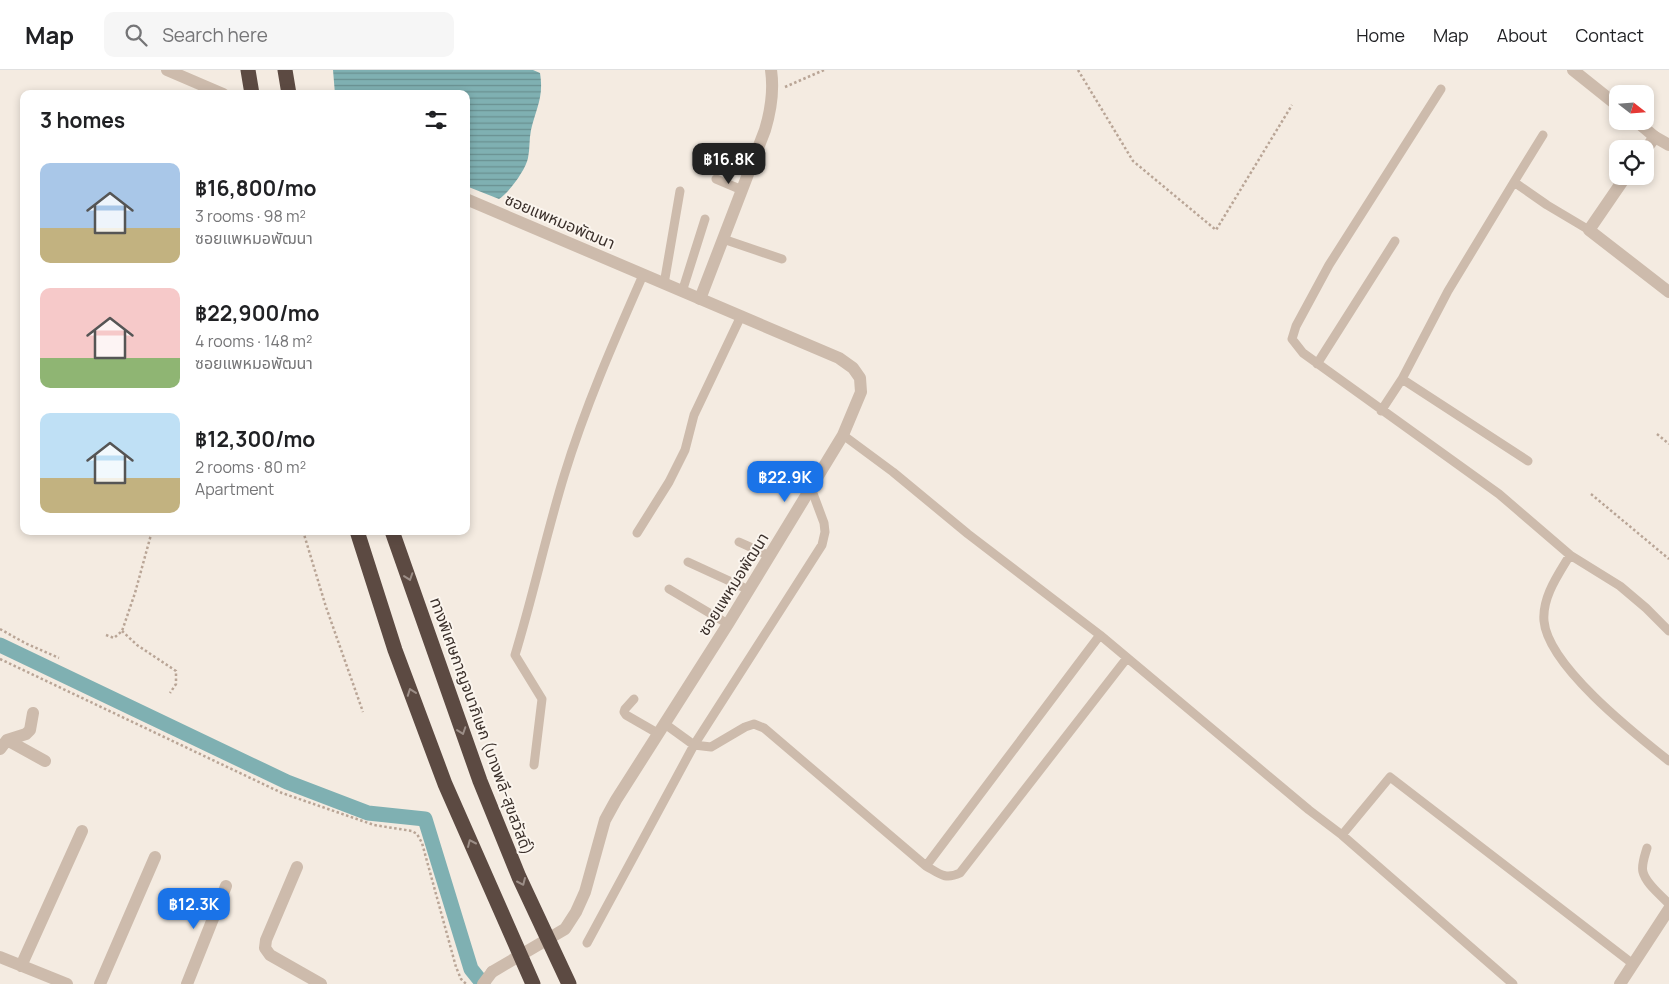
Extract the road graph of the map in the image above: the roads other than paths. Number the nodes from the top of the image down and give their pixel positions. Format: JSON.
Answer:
{"nodes":[{"id":1,"x":167,"y":70,"type":"edge"},
{"id":2,"x":248,"y":70,"type":"edge"},
{"id":3,"x":285,"y":70,"type":"edge"},
{"id":4,"x":771,"y":70,"type":"edge"},
{"id":5,"x":1574,"y":70,"type":"edge"},
{"id":6,"x":213,"y":90,"type":"edge"},
{"id":7,"x":251,"y":90,"type":"edge"},
{"id":8,"x":288,"y":90,"type":"edge"},
{"id":9,"x":1441,"y":90,"type":"dead end"},
{"id":10,"x":1609,"y":99,"type":"edge"},
{"id":11,"x":1647,"y":130,"type":"edge"},
{"id":12,"x":1543,"y":135,"type":"dead end"},
{"id":13,"x":1655,"y":137,"type":"junction"},
{"id":14,"x":1653,"y":140,"type":"edge"},
{"id":15,"x":1669,"y":145,"type":"edge"},
{"id":16,"x":716,"y":179,"type":"dead end"},
{"id":17,"x":1514,"y":182,"type":"junction"},
{"id":18,"x":1620,"y":185,"type":"edge"},
{"id":19,"x":742,"y":190,"type":"junction"},
{"id":20,"x":680,"y":191,"type":"dead end"},
{"id":21,"x":470,"y":201,"type":"edge"},
{"id":22,"x":705,"y":219,"type":"dead end"},
{"id":23,"x":1589,"y":230,"type":"junction"},
{"id":24,"x":723,"y":239,"type":"junction"},
{"id":25,"x":1395,"y":241,"type":"dead end"},
{"id":26,"x":782,"y":260,"type":"dead end"},
{"id":27,"x":643,"y":275,"type":"junction"},
{"id":28,"x":664,"y":284,"type":"junction"},
{"id":29,"x":682,"y":292,"type":"junction"},
{"id":30,"x":1669,"y":292,"type":"edge"},
{"id":31,"x":700,"y":299,"type":"junction"},
{"id":32,"x":741,"y":316,"type":"junction"},
{"id":33,"x":1317,"y":364,"type":"junction"},
{"id":34,"x":1402,"y":379,"type":"junction"},
{"id":35,"x":1382,"y":411,"type":"junction"},
{"id":36,"x":843,"y":435,"type":"junction"},
{"id":37,"x":1528,"y":461,"type":"dead end"},
{"id":38,"x":811,"y":488,"type":"junction"},
{"id":39,"x":637,"y":533,"type":"dead end"},
{"id":40,"x":358,"y":535,"type":"edge"},
{"id":41,"x":393,"y":535,"type":"edge"},
{"id":42,"x":739,"y":542,"type":"dead end"},
{"id":43,"x":770,"y":556,"type":"junction"},
{"id":44,"x":1570,"y":556,"type":"junction"},
{"id":45,"x":688,"y":562,"type":"dead end"},
{"id":46,"x":670,"y":590,"type":"dead end"},
{"id":47,"x":749,"y":590,"type":"junction"},
{"id":48,"x":728,"y":624,"type":"junction"},
{"id":49,"x":1669,"y":631,"type":"edge"},
{"id":50,"x":1100,"y":635,"type":"junction"},
{"id":51,"x":1127,"y":658,"type":"junction"},
{"id":52,"x":634,"y":699,"type":"dead end"},
{"id":53,"x":33,"y":713,"type":"dead end"},
{"id":54,"x":662,"y":729,"type":"junction"},
{"id":55,"x":4,"y":744,"type":"edge"},
{"id":56,"x":694,"y":745,"type":"junction"},
{"id":57,"x":1669,"y":760,"type":"edge"},
{"id":58,"x":45,"y":761,"type":"dead end"},
{"id":59,"x":534,"y":765,"type":"dead end"},
{"id":60,"x":82,"y":831,"type":"dead end"},
{"id":61,"x":1342,"y":835,"type":"junction"},
{"id":62,"x":1647,"y":848,"type":"dead end"},
{"id":63,"x":155,"y":857,"type":"dead end"},
{"id":64,"x":926,"y":866,"type":"junction"},
{"id":65,"x":297,"y":867,"type":"dead end"},
{"id":66,"x":226,"y":886,"type":"dead end"},
{"id":67,"x":1669,"y":904,"type":"edge"},
{"id":68,"x":1669,"y":909,"type":"edge"},
{"id":69,"x":587,"y":942,"type":"dead end"},
{"id":70,"x":0,"y":957,"type":"edge"},
{"id":71,"x":1633,"y":964,"type":"junction"},
{"id":72,"x":21,"y":966,"type":"junction"},
{"id":73,"x":48,"y":981,"type":"edge"},
{"id":74,"x":307,"y":981,"type":"edge"},
{"id":75,"x":66,"y":984,"type":"edge"},
{"id":76,"x":100,"y":984,"type":"edge"},
{"id":77,"x":187,"y":984,"type":"edge"},
{"id":78,"x":321,"y":984,"type":"edge"},
{"id":79,"x":483,"y":984,"type":"edge"},
{"id":80,"x":533,"y":984,"type":"edge"},
{"id":81,"x":569,"y":984,"type":"edge"},
{"id":82,"x":1513,"y":984,"type":"edge"},
{"id":83,"x":1620,"y":984,"type":"edge"}],
"edges":[{"from":1,"to":6,"type":"street"},
{"from":2,"to":7,"type":"highway"},
{"from":3,"to":8,"type":"highway"},
{"from":4,"to":19,"type":"street"},
{"from":5,"to":10,"type":"street"},
{"from":9,"to":33,"type":"lane"},
{"from":11,"to":13,"type":"street"},
{"from":12,"to":17,"type":"lane"},
{"from":13,"to":14,"type":"street"},
{"from":13,"to":15,"type":"street"},
{"from":16,"to":19,"type":"lane"},
{"from":17,"to":23,"type":"lane"},
{"from":17,"to":34,"type":"lane"},
{"from":18,"to":23,"type":"street"},
{"from":19,"to":24,"type":"street"},
{"from":20,"to":28,"type":"lane"},
{"from":21,"to":27,"type":"street","name":"ซอยแพหมอพัฒนา"},
{"from":22,"to":29,"type":"lane"},
{"from":23,"to":30,"type":"street"},
{"from":24,"to":26,"type":"lane"},
{"from":24,"to":31,"type":"street"},
{"from":25,"to":33,"type":"lane"},
{"from":27,"to":28,"type":"street","name":"ซอยแพหมอพัฒนา"},
{"from":27,"to":29,"type":"lane"},
{"from":27,"to":59,"type":"lane"},
{"from":28,"to":29,"type":"street","name":"ซอยแพหมอพัฒนา"},
{"from":29,"to":31,"type":"street","name":"ซอยแพหมอพัฒนา"},
{"from":31,"to":32,"type":"street","name":"ซอยแพหมอพัฒนา"},
{"from":32,"to":36,"type":"street","name":"ซอยแพหมอพัฒนา"},
{"from":32,"to":39,"type":"lane"},
{"from":33,"to":35,"type":"lane"},
{"from":34,"to":35,"type":"lane"},
{"from":34,"to":37,"type":"lane"},
{"from":35,"to":44,"type":"lane"},
{"from":36,"to":38,"type":"street","name":"ซอยแพหมอพัฒนา"},
{"from":36,"to":50,"type":"lane"},
{"from":38,"to":43,"type":"street","name":"ซอยแพหมอพัฒนา"},
{"from":38,"to":56,"type":"lane"},
{"from":80,"to":40,"type":"highway","one_way":true,"bridge":true},
{"from":41,"to":81,"type":"highway","name":"ทางพิเศษกาญจนาภิเษก (บางพลี-สุขสวัสดิ์)","one_way":true,"bridge":true},
{"from":42,"to":43,"type":"lane"},
{"from":43,"to":47,"type":"street","name":"ซอยแพหมอพัฒนา"},
{"from":44,"to":49,"type":"lane"},
{"from":44,"to":57,"type":"lane"},
{"from":45,"to":47,"type":"lane"},
{"from":46,"to":48,"type":"lane"},
{"from":47,"to":48,"type":"street","name":"ซอยแพหมอพัฒนา"},
{"from":48,"to":54,"type":"street","name":"ซอยแพหมอพัฒนา"},
{"from":50,"to":51,"type":"lane"},
{"from":50,"to":64,"type":"lane"},
{"from":51,"to":61,"type":"lane"},
{"from":51,"to":64,"type":"lane"},
{"from":52,"to":54,"type":"lane"},
{"from":53,"to":55,"type":"street"},
{"from":54,"to":56,"type":"lane"},
{"from":54,"to":79,"type":"street","name":"ซอยแพหมอพัฒนา"},
{"from":55,"to":58,"type":"street"},
{"from":56,"to":64,"type":"lane"},
{"from":56,"to":69,"type":"lane"},
{"from":60,"to":72,"type":"street"},
{"from":61,"to":71,"type":"lane"},
{"from":61,"to":82,"type":"lane"},
{"from":62,"to":67,"type":"lane"},
{"from":63,"to":76,"type":"street"},
{"from":65,"to":74,"type":"street"},
{"from":66,"to":77,"type":"street"},
{"from":68,"to":71,"type":"street"},
{"from":70,"to":72,"type":"street"},
{"from":71,"to":83,"type":"street"},
{"from":72,"to":73,"type":"street"},
{"from":73,"to":75,"type":"street"},
{"from":74,"to":78,"type":"street"}]}
